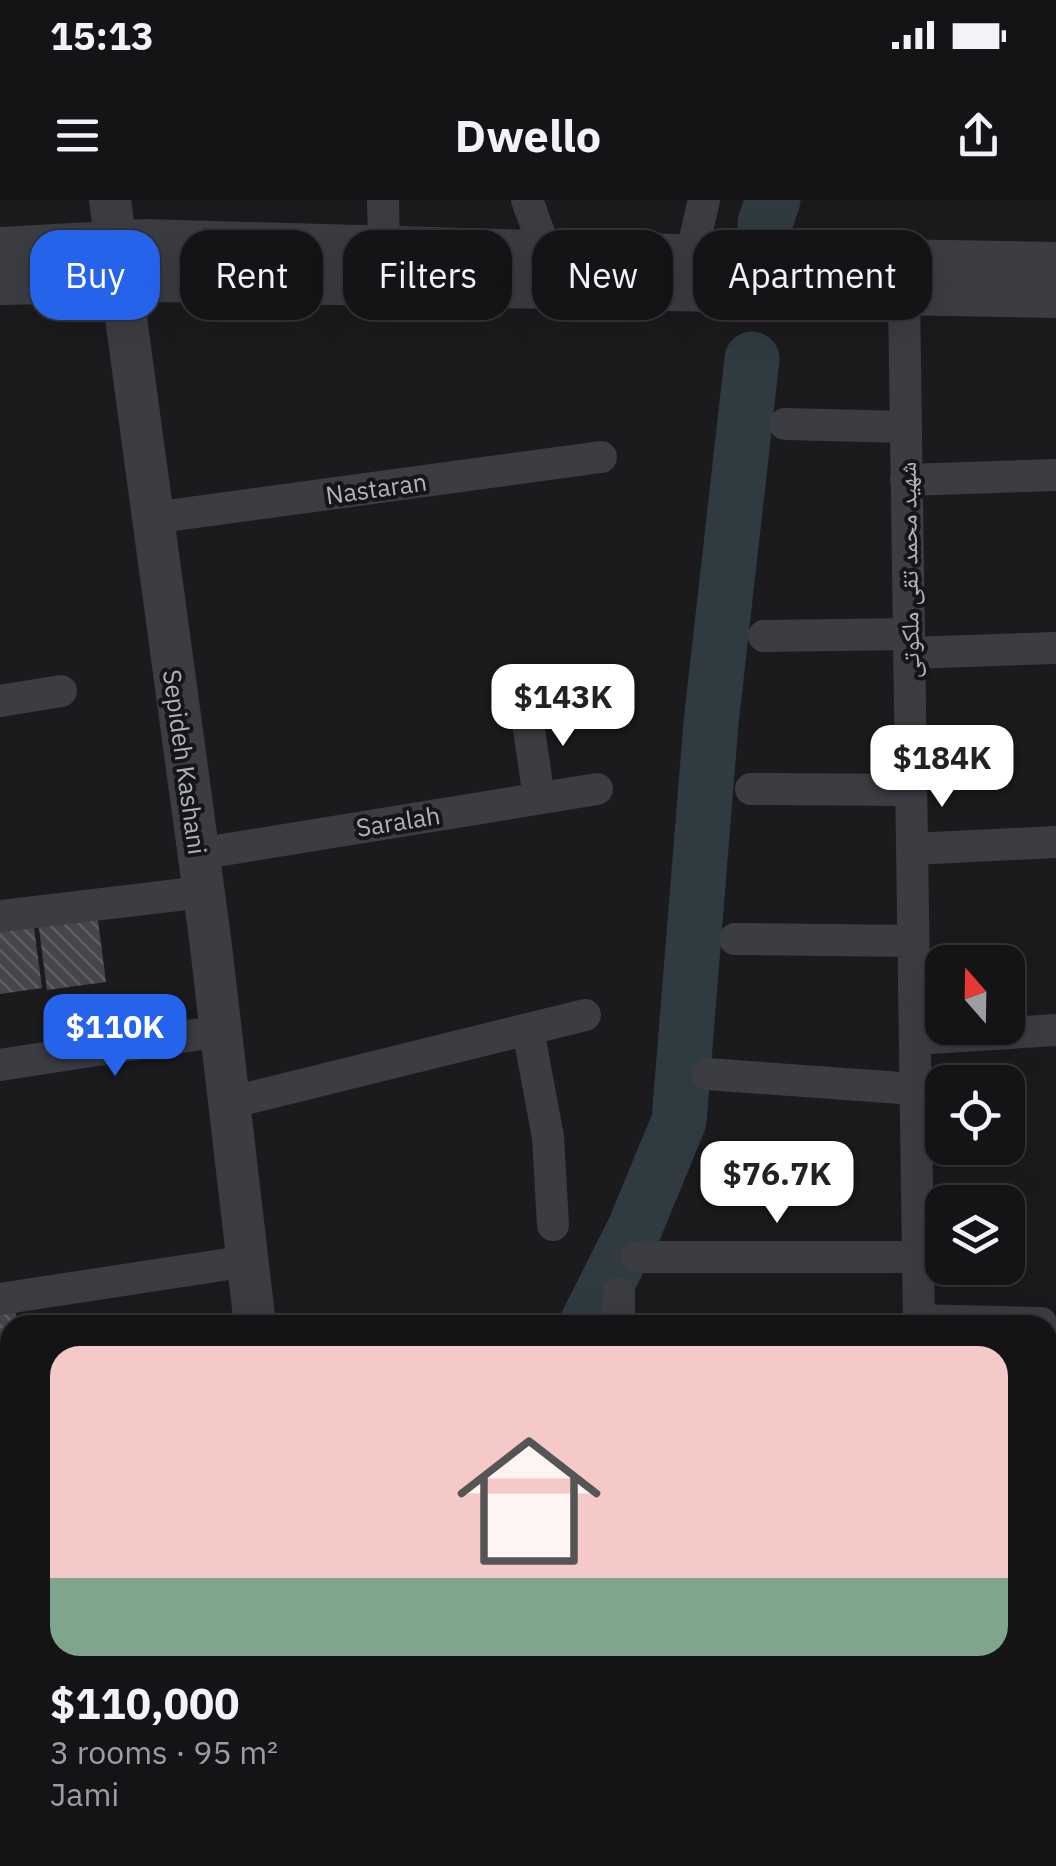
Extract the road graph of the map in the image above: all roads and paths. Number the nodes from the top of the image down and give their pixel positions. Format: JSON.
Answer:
{"nodes":[{"id":1,"x":383,"y":200,"type":"edge"},
{"id":2,"x":527,"y":200,"type":"edge"},
{"id":3,"x":704,"y":200,"type":"edge"},
{"id":4,"x":384,"y":230,"type":"edge"},
{"id":5,"x":538,"y":230,"type":"edge"},
{"id":6,"x":160,"y":242,"type":"edge"},
{"id":7,"x":160,"y":244,"type":"edge"},
{"id":8,"x":30,"y":246,"type":"edge"},
{"id":9,"x":343,"y":246,"type":"edge"},
{"id":10,"x":0,"y":248,"type":"edge"},
{"id":11,"x":673,"y":256,"type":"edge"},
{"id":12,"x":691,"y":256,"type":"junction"},
{"id":13,"x":1056,"y":263,"type":"edge"},
{"id":14,"x":30,"y":273,"type":"edge"},
{"id":15,"x":693,"y":281,"type":"edge"},
{"id":16,"x":0,"y":284,"type":"edge"},
{"id":17,"x":932,"y":296,"type":"edge"},
{"id":18,"x":1056,"y":296,"type":"edge"},
{"id":19,"x":126,"y":320,"type":"edge"},
{"id":20,"x":904,"y":320,"type":"edge"},
{"id":21,"x":785,"y":424,"type":"dead end"},
{"id":22,"x":906,"y":427,"type":"junction"},
{"id":23,"x":601,"y":457,"type":"dead end"},
{"id":24,"x":1056,"y":476,"type":"edge"},
{"id":25,"x":906,"y":480,"type":"junction"},
{"id":26,"x":152,"y":518,"type":"junction"},
{"id":27,"x":764,"y":636,"type":"dead end"},
{"id":28,"x":909,"y":644,"type":"junction"},
{"id":29,"x":1056,"y":648,"type":"edge"},
{"id":30,"x":61,"y":692,"type":"dead end"},
{"id":31,"x":0,"y":701,"type":"edge"},
{"id":32,"x":526,"y":708,"type":"dead end"},
{"id":33,"x":597,"y":789,"type":"dead end"},
{"id":34,"x":751,"y":789,"type":"dead end"},
{"id":35,"x":911,"y":790,"type":"junction"},
{"id":36,"x":539,"y":798,"type":"junction"},
{"id":37,"x":1056,"y":842,"type":"edge"},
{"id":38,"x":912,"y":849,"type":"junction"},
{"id":39,"x":201,"y":873,"type":"junction"},
{"id":40,"x":0,"y":916,"type":"edge"},
{"id":41,"x":735,"y":939,"type":"dead end"},
{"id":42,"x":913,"y":941,"type":"junction"},
{"id":43,"x":585,"y":1015,"type":"dead end"},
{"id":44,"x":528,"y":1030,"type":"junction"},
{"id":45,"x":1056,"y":1030,"type":"edge"},
{"id":46,"x":221,"y":1031,"type":"junction"},
{"id":47,"x":914,"y":1039,"type":"junction"},
{"id":48,"x":0,"y":1064,"type":"edge"},
{"id":49,"x":707,"y":1074,"type":"dead end"},
{"id":50,"x":915,"y":1089,"type":"junction"},
{"id":51,"x":229,"y":1103,"type":"junction"},
{"id":52,"x":553,"y":1225,"type":"dead end"},
{"id":53,"x":917,"y":1257,"type":"junction"},
{"id":54,"x":637,"y":1258,"type":"dead end"},
{"id":55,"x":248,"y":1261,"type":"junction"},
{"id":56,"x":0,"y":1299,"type":"edge"},
{"id":57,"x":254,"y":1315,"type":"edge"},
{"id":58,"x":919,"y":1315,"type":"edge"}],
"edges":[{"from":1,"to":4,"type":"street"},
{"from":2,"to":5,"type":"street"},
{"from":3,"to":12,"type":"street"},
{"from":6,"to":9,"type":"street"},
{"from":7,"to":15,"type":"street"},
{"from":8,"to":10,"type":"street"},
{"from":11,"to":12,"type":"street"},
{"from":12,"to":13,"type":"street"},
{"from":14,"to":16,"type":"street"},
{"from":17,"to":18,"type":"street"},
{"from":19,"to":26,"type":"street","name":"Sepideh Kashani"},
{"from":20,"to":22,"type":"street","name":"شهید محمد تقی ملکوتی"},
{"from":21,"to":22,"type":"street"},
{"from":22,"to":25,"type":"street","name":"شهید محمد تقی ملکوتی"},
{"from":23,"to":26,"type":"street","name":"Nastaran"},
{"from":24,"to":25,"type":"street"},
{"from":25,"to":28,"type":"street","name":"شهید محمد تقی ملکوتی"},
{"from":26,"to":39,"type":"street","name":"Sepideh Kashani"},
{"from":27,"to":28,"type":"street"},
{"from":28,"to":29,"type":"street"},
{"from":28,"to":35,"type":"street","name":"شهید محمد تقی ملکوتی"},
{"from":30,"to":31,"type":"street"},
{"from":32,"to":36,"type":"street"},
{"from":33,"to":36,"type":"street","name":"Saralah"},
{"from":34,"to":35,"type":"street"},
{"from":35,"to":38,"type":"street","name":"شهید محمد تقی ملکوتی"},
{"from":36,"to":39,"type":"street","name":"Saralah"},
{"from":37,"to":38,"type":"street"},
{"from":38,"to":42,"type":"street","name":"شهید محمد تقی ملکوتی"},
{"from":39,"to":40,"type":"street","name":"Saralah"},
{"from":39,"to":46,"type":"street","name":"Sepideh Kashani"},
{"from":41,"to":42,"type":"street"},
{"from":42,"to":47,"type":"street","name":"شهید محمد تقی ملکوتی"},
{"from":43,"to":44,"type":"street"},
{"from":44,"to":51,"type":"street"},
{"from":44,"to":52,"type":"street"},
{"from":45,"to":47,"type":"street"},
{"from":46,"to":48,"type":"street"},
{"from":46,"to":51,"type":"street","name":"Sepideh Kashani"},
{"from":47,"to":50,"type":"street","name":"شهید محمد تقی ملکوتی"},
{"from":49,"to":50,"type":"street"},
{"from":50,"to":53,"type":"street","name":"شهید محمد تقی ملکوتی"},
{"from":51,"to":55,"type":"street","name":"Sepideh Kashani"},
{"from":53,"to":54,"type":"street"},
{"from":53,"to":58,"type":"street","name":"شهید محمد تقی ملکوتی"},
{"from":55,"to":56,"type":"street"},
{"from":55,"to":57,"type":"street","name":"Sepideh Kashani"}]}
